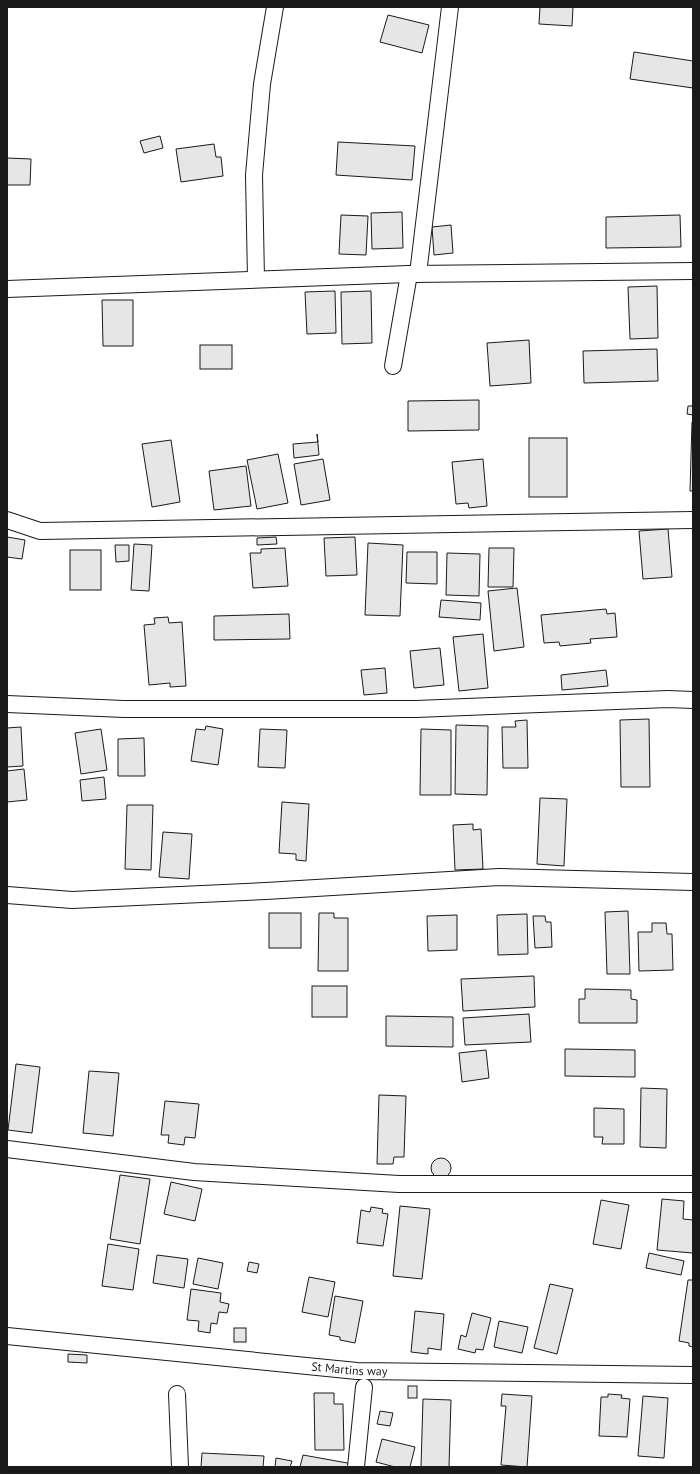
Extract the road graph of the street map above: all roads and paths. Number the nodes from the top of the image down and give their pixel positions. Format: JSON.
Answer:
{"nodes":[{"id":1,"x":275,"y":7,"type":"edge"},
{"id":2,"x":450,"y":7,"type":"edge"},
{"id":3,"x":693,"y":271,"type":"edge"},
{"id":4,"x":413,"y":274,"type":"junction"},
{"id":5,"x":256,"y":279,"type":"junction"},
{"id":6,"x":7,"y":289,"type":"edge"},
{"id":7,"x":393,"y":366,"type":"dead end"},
{"id":8,"x":7,"y":520,"type":"edge"},
{"id":9,"x":693,"y":520,"type":"edge"},
{"id":10,"x":693,"y":700,"type":"edge"},
{"id":11,"x":7,"y":704,"type":"edge"},
{"id":12,"x":693,"y":882,"type":"edge"},
{"id":13,"x":7,"y":895,"type":"edge"},
{"id":14,"x":7,"y":1149,"type":"edge"},
{"id":15,"x":693,"y":1184,"type":"edge"},
{"id":16,"x":7,"y":1336,"type":"edge"},
{"id":17,"x":693,"y":1375,"type":"edge"},
{"id":18,"x":364,"y":1387,"type":"dead end"},
{"id":19,"x":177,"y":1394,"type":"dead end"},
{"id":20,"x":180,"y":1467,"type":"edge"},
{"id":21,"x":356,"y":1467,"type":"edge"}],
"edges":[{"from":1,"to":5,"type":"street"},
{"from":2,"to":4,"type":"street"},
{"from":3,"to":4,"type":"street"},
{"from":4,"to":5,"type":"street"},
{"from":4,"to":7,"type":"street"},
{"from":5,"to":6,"type":"street"},
{"from":8,"to":9,"type":"street"},
{"from":10,"to":11,"type":"street"},
{"from":12,"to":13,"type":"street"},
{"from":14,"to":15,"type":"street"},
{"from":16,"to":17,"type":"street","name":"St Martins way"},
{"from":18,"to":21,"type":"street"},
{"from":19,"to":20,"type":"street"}]}
